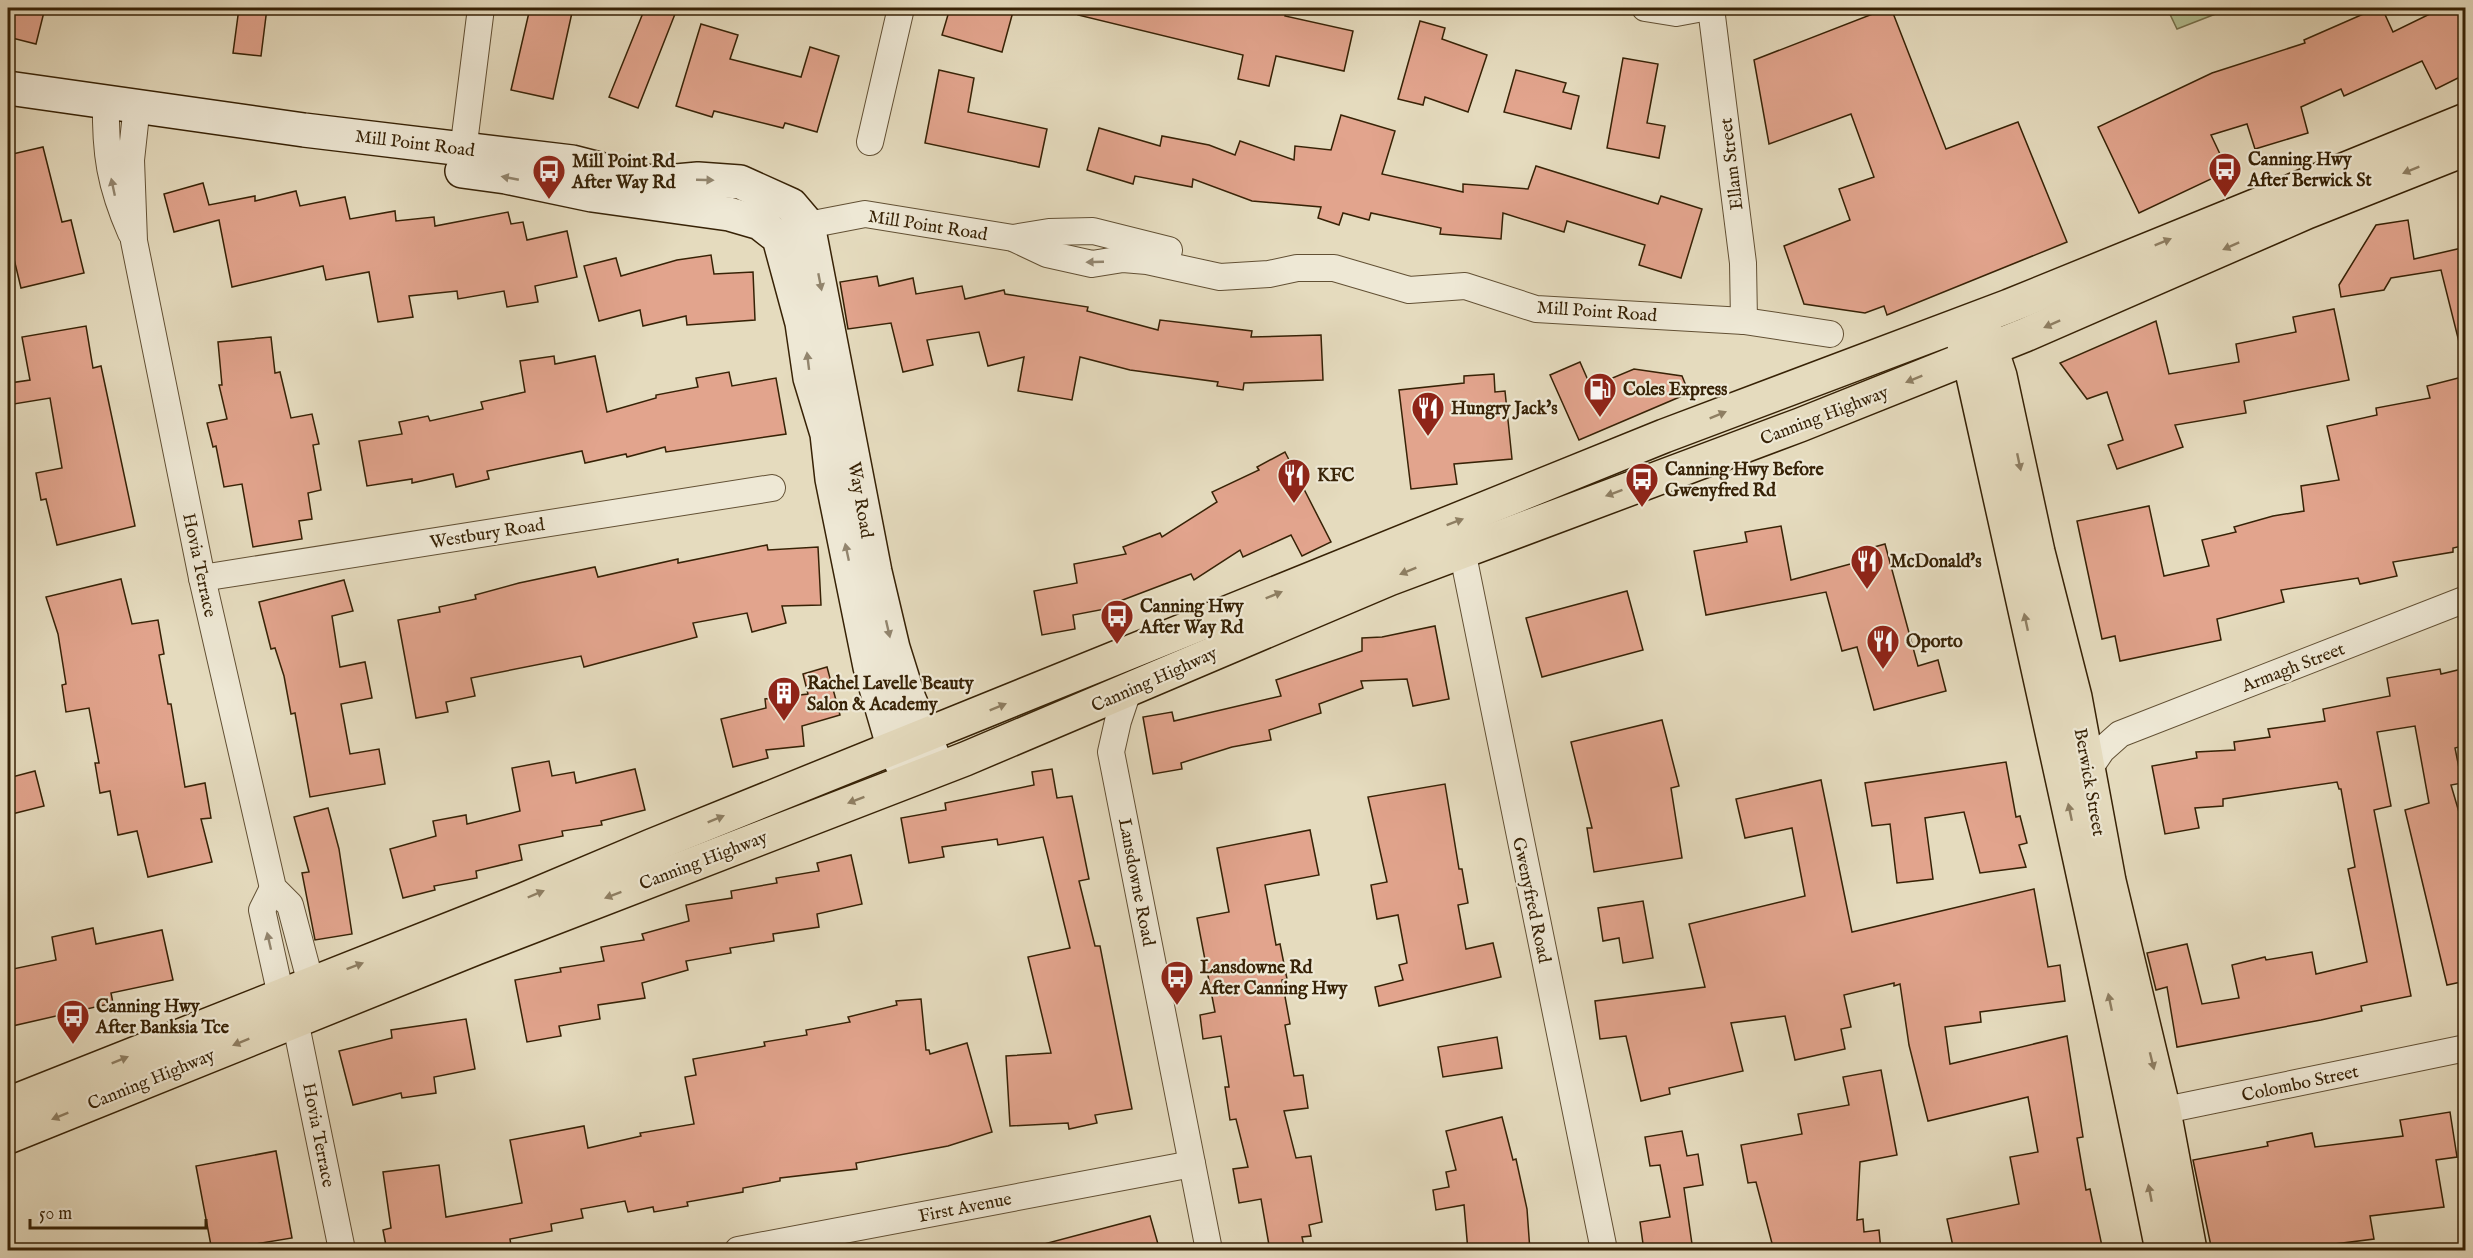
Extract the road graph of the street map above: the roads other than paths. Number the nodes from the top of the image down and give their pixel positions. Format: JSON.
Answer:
{"nodes":[{"id":1,"x":481,"y":8,"type":"edge"},
{"id":2,"x":901,"y":8,"type":"edge"},
{"id":3,"x":1645,"y":8,"type":"edge"},
{"id":4,"x":1703,"y":8,"type":"edge"},
{"id":5,"x":1711,"y":8,"type":"edge"},
{"id":6,"x":8,"y":88,"type":"edge"},
{"id":7,"x":8,"y":108,"type":"edge"},
{"id":8,"x":121,"y":114,"type":"junction"},
{"id":9,"x":2466,"y":120,"type":"edge"},
{"id":10,"x":870,"y":142,"type":"dead end"},
{"id":11,"x":2466,"y":149,"type":"edge"},
{"id":12,"x":462,"y":160,"type":"junction"},
{"id":13,"x":808,"y":225,"type":"junction"},
{"id":14,"x":778,"y":238,"type":"junction"},
{"id":15,"x":1744,"y":321,"type":"junction"},
{"id":16,"x":1969,"y":321,"type":"junction"},
{"id":17,"x":1830,"y":334,"type":"dead end"},
{"id":18,"x":1980,"y":354,"type":"junction"},
{"id":19,"x":772,"y":489,"type":"dead end"},
{"id":20,"x":1462,"y":550,"type":"junction"},
{"id":21,"x":202,"y":578,"type":"junction"},
{"id":22,"x":2466,"y":599,"type":"edge"},
{"id":23,"x":1128,"y":691,"type":"junction"},
{"id":24,"x":2079,"y":722,"type":"junction"},
{"id":25,"x":2120,"y":734,"type":"junction"},
{"id":26,"x":925,"y":736,"type":"junction"},
{"id":27,"x":894,"y":749,"type":"junction"},
{"id":28,"x":2089,"y":769,"type":"junction"},
{"id":29,"x":924,"y":774,"type":"junction"},
{"id":30,"x":273,"y":888,"type":"junction"},
{"id":31,"x":311,"y":984,"type":"junction"},
{"id":32,"x":288,"y":1008,"type":"junction"},
{"id":33,"x":2466,"y":1048,"type":"edge"},
{"id":34,"x":8,"y":1104,"type":"edge"},
{"id":35,"x":2149,"y":1113,"type":"junction"},
{"id":36,"x":8,"y":1137,"type":"edge"},
{"id":37,"x":1192,"y":1164,"type":"junction"},
{"id":38,"x":342,"y":1251,"type":"edge"},
{"id":39,"x":738,"y":1251,"type":"edge"},
{"id":40,"x":1209,"y":1251,"type":"edge"},
{"id":41,"x":1604,"y":1251,"type":"edge"},
{"id":42,"x":2162,"y":1251,"type":"edge"},
{"id":43,"x":2190,"y":1251,"type":"edge"}],
"edges":[{"from":1,"to":12,"type":"street"},
{"from":2,"to":10,"type":"street"},
{"from":3,"to":4,"type":"street"},
{"from":5,"to":15,"type":"street","name":"Ellam Street"},
{"from":6,"to":8,"type":"main road","name":"Mill Point Road"},
{"from":7,"to":8,"type":"main road","name":"Mill Point Road"},
{"from":8,"to":12,"type":"main road","name":"Mill Point Road"},
{"from":8,"to":21,"type":"street","name":"Hovia Terrace"},
{"from":16,"to":9,"type":"main road","name":"Canning Highway","one_way":true},
{"from":11,"to":18,"type":"main road","name":"Canning Highway","one_way":true},
{"from":12,"to":13,"type":"main road","name":"Mill Point Road","one_way":true},
{"from":14,"to":12,"type":"main road","name":"Mill Point Road","one_way":true},
{"from":13,"to":14,"type":"street","name":"Mill Point Road"},
{"from":13,"to":15,"type":"street","name":"Mill Point Road"},
{"from":13,"to":26,"type":"main road","name":"Way Road","one_way":true},
{"from":27,"to":14,"type":"main road","name":"Way Road","one_way":true},
{"from":15,"to":17,"type":"street","name":"Mill Point Road"},
{"from":16,"to":18,"type":"main road","name":"Berwick Street"},
{"from":26,"to":16,"type":"main road","name":"Canning Highway","one_way":true},
{"from":18,"to":20,"type":"main road","name":"Canning Highway","one_way":true},
{"from":18,"to":24,"type":"main road","name":"Berwick Street","one_way":true},
{"from":35,"to":18,"type":"main road","name":"Berwick Street","one_way":true},
{"from":19,"to":21,"type":"street","name":"Westbury Road"},
{"from":20,"to":23,"type":"main road","name":"Canning Highway","one_way":true},
{"from":20,"to":41,"type":"street","name":"Gwenyfred Road"},
{"from":21,"to":30,"type":"street","name":"Hovia Terrace"},
{"from":22,"to":25,"type":"street","name":"Armagh Street"},
{"from":23,"to":29,"type":"main road","name":"Canning Highway"},
{"from":23,"to":37,"type":"street","name":"Lansdowne Road"},
{"from":24,"to":25,"type":"street"},
{"from":24,"to":28,"type":"main road","name":"Berwick Street"},
{"from":25,"to":28,"type":"street","name":"Armagh Street"},
{"from":26,"to":27,"type":"main road","name":"Canning Highway"},
{"from":26,"to":29,"type":"main road","name":"Way Road"},
{"from":27,"to":29,"type":"main road","name":"Way Road"},
{"from":31,"to":27,"type":"main road","name":"Canning Highway","one_way":true},
{"from":28,"to":35,"type":"main road","name":"Berwick Street","one_way":true},
{"from":29,"to":32,"type":"main road","name":"Canning Highway","one_way":true},
{"from":30,"to":31,"type":"street","name":"Hovia Terrace"},
{"from":32,"to":30,"type":"street","name":"Hovia Terrace","one_way":true},
{"from":31,"to":32,"type":"main road","name":"Canning Highway"},
{"from":34,"to":32,"type":"main road","name":"Canning Highway","one_way":true},
{"from":32,"to":36,"type":"main road","name":"Canning Highway","one_way":true},
{"from":32,"to":38,"type":"street","name":"Hovia Terrace"},
{"from":33,"to":35,"type":"street","name":"Colombo Street"},
{"from":42,"to":35,"type":"main road","name":"Berwick Street","one_way":true},
{"from":35,"to":43,"type":"main road","name":"Berwick Street"},
{"from":37,"to":39,"type":"street","name":"First Avenue"},
{"from":37,"to":40,"type":"street","name":"Lansdowne Road"}]}
